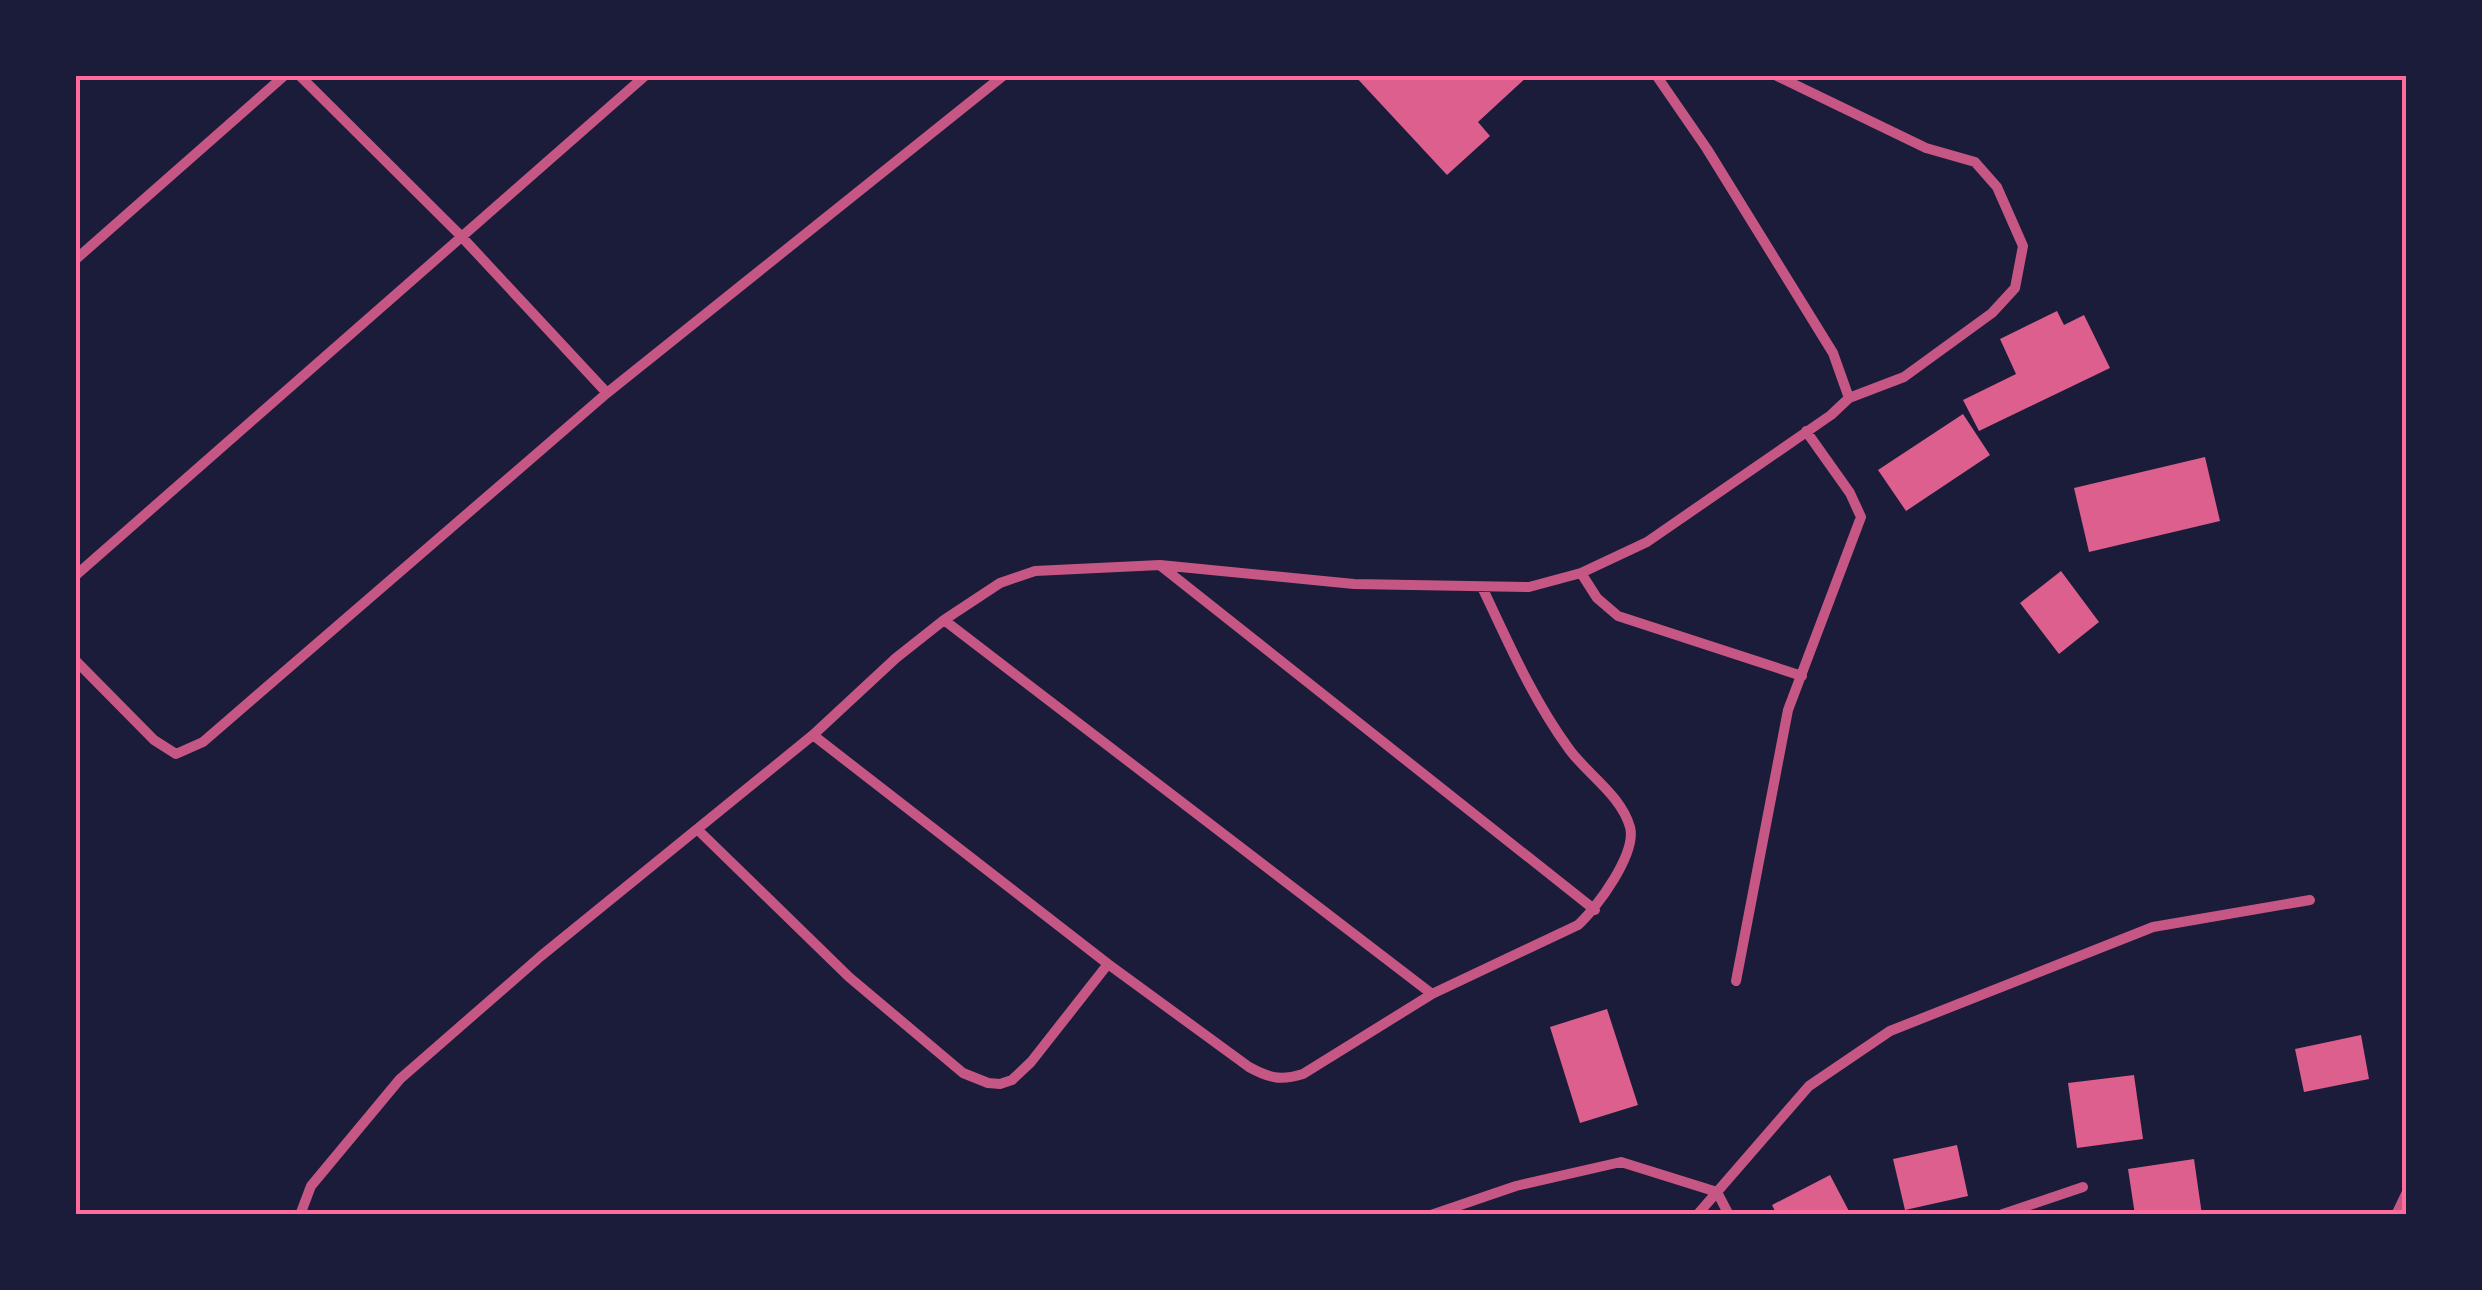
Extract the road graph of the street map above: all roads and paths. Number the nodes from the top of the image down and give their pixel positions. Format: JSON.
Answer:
{"nodes":[{"id":1,"x":285,"y":75,"type":"edge"},
{"id":2,"x":299,"y":75,"type":"edge"},
{"id":3,"x":646,"y":75,"type":"edge"},
{"id":4,"x":1004,"y":75,"type":"edge"},
{"id":5,"x":1656,"y":75,"type":"edge"},
{"id":6,"x":1776,"y":75,"type":"edge"},
{"id":7,"x":460,"y":236,"type":"junction"},
{"id":8,"x":75,"y":260,"type":"edge"},
{"id":9,"x":607,"y":392,"type":"junction"},
{"id":10,"x":1849,"y":398,"type":"junction"},
{"id":11,"x":1806,"y":431,"type":"junction"},
{"id":12,"x":1160,"y":565,"type":"junction"},
{"id":13,"x":1581,"y":574,"type":"junction"},
{"id":14,"x":75,"y":576,"type":"edge"},
{"id":15,"x":1482,"y":587,"type":"junction"},
{"id":16,"x":944,"y":620,"type":"junction"},
{"id":17,"x":75,"y":660,"type":"edge"},
{"id":18,"x":1802,"y":676,"type":"junction"},
{"id":19,"x":813,"y":735,"type":"junction"},
{"id":20,"x":698,"y":830,"type":"junction"},
{"id":21,"x":2310,"y":900,"type":"dead end"},
{"id":22,"x":1595,"y":910,"type":"junction"},
{"id":23,"x":1108,"y":964,"type":"junction"},
{"id":24,"x":1736,"y":981,"type":"dead end"},
{"id":25,"x":1432,"y":994,"type":"junction"},
{"id":26,"x":2083,"y":1187,"type":"dead end"},
{"id":27,"x":1717,"y":1192,"type":"junction"},
{"id":28,"x":2407,"y":1192,"type":"edge"},
{"id":29,"x":300,"y":1215,"type":"edge"},
{"id":30,"x":1431,"y":1215,"type":"edge"},
{"id":31,"x":1697,"y":1215,"type":"edge"},
{"id":32,"x":1729,"y":1215,"type":"edge"},
{"id":33,"x":2000,"y":1215,"type":"edge"},
{"id":34,"x":2396,"y":1215,"type":"edge"}],
"edges":[{"from":1,"to":8,"type":"street"},
{"from":2,"to":7,"type":"street"},
{"from":3,"to":7,"type":"street"},
{"from":4,"to":9,"type":"street"},
{"from":5,"to":10,"type":"street"},
{"from":6,"to":10,"type":"street"},
{"from":7,"to":9,"type":"street"},
{"from":7,"to":14,"type":"street"},
{"from":9,"to":17,"type":"street"},
{"from":10,"to":11,"type":"street"},
{"from":11,"to":13,"type":"street"},
{"from":11,"to":18,"type":"street"},
{"from":12,"to":15,"type":"street"},
{"from":12,"to":16,"type":"street"},
{"from":12,"to":22,"type":"street"},
{"from":13,"to":15,"type":"street"},
{"from":13,"to":18,"type":"street"},
{"from":15,"to":22,"type":"street"},
{"from":16,"to":19,"type":"street"},
{"from":16,"to":25,"type":"street"},
{"from":18,"to":24,"type":"street"},
{"from":19,"to":20,"type":"street"},
{"from":19,"to":23,"type":"street"},
{"from":20,"to":23,"type":"street"},
{"from":20,"to":29,"type":"street"},
{"from":21,"to":27,"type":"street"},
{"from":22,"to":25,"type":"street"},
{"from":23,"to":25,"type":"street"},
{"from":26,"to":33,"type":"street"},
{"from":27,"to":30,"type":"street"},
{"from":27,"to":31,"type":"street"},
{"from":27,"to":32,"type":"street"},
{"from":28,"to":34,"type":"street"}]}
